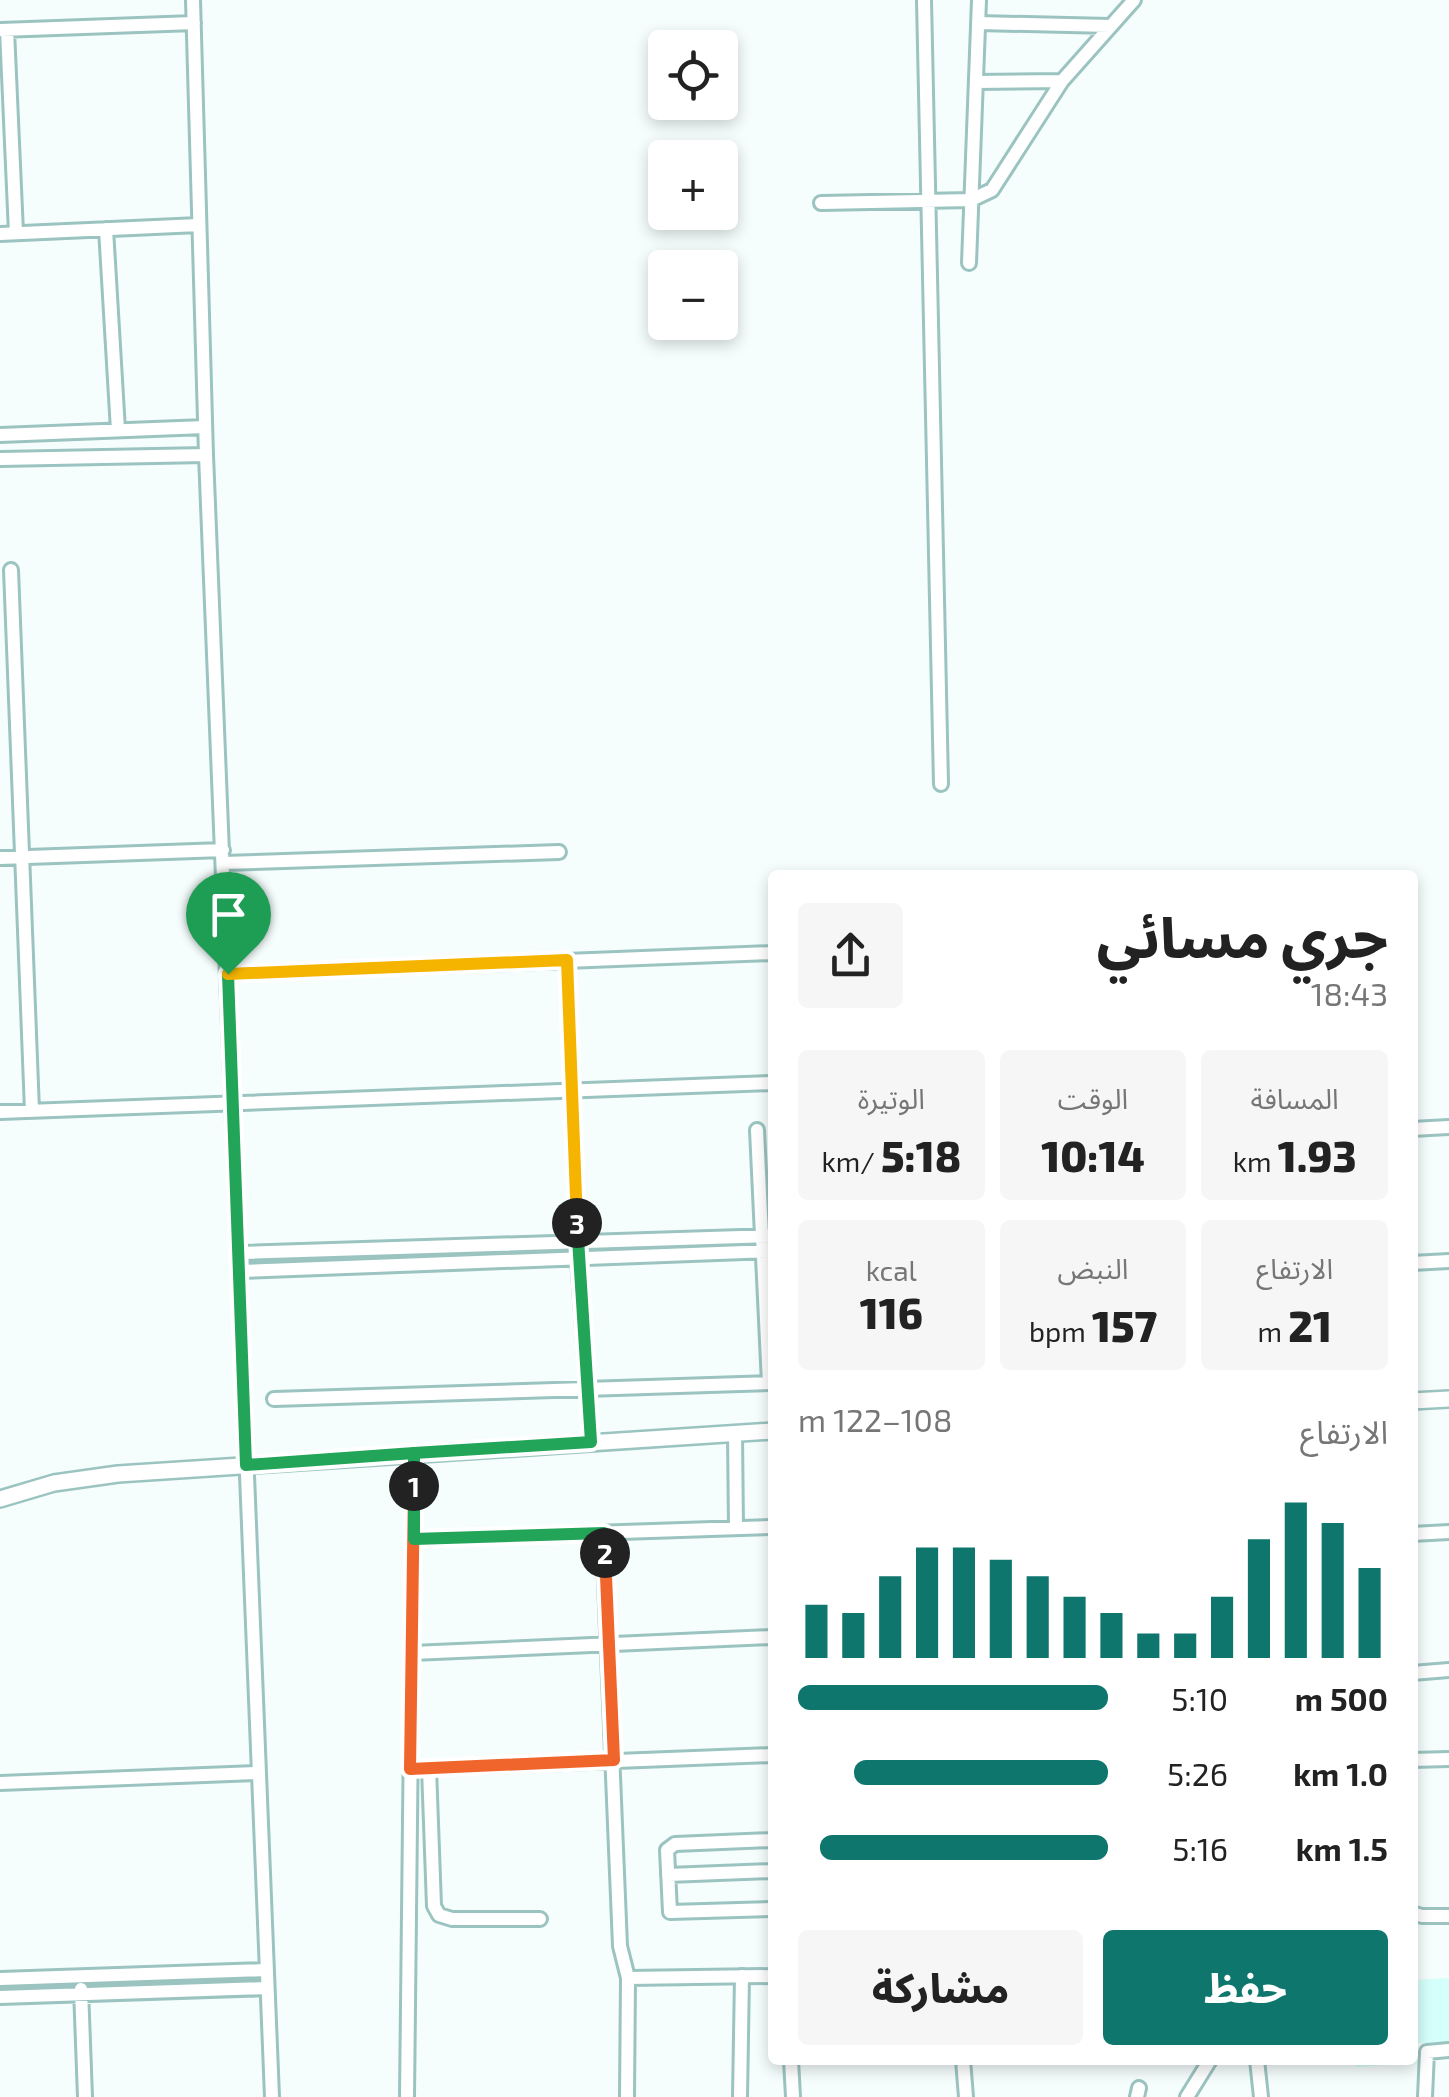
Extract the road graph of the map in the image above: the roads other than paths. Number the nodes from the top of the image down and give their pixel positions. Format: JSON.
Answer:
{"nodes":[{"id":1,"x":193,"y":0,"type":"edge"},
{"id":2,"x":924,"y":0,"type":"edge"},
{"id":3,"x":979,"y":0,"type":"edge"},
{"id":4,"x":1134,"y":0,"type":"edge"},
{"id":5,"x":194,"y":23,"type":"junction"},
{"id":6,"x":978,"y":23,"type":"junction"},
{"id":7,"x":1110,"y":26,"type":"junction"},
{"id":8,"x":4,"y":30,"type":"edge"},
{"id":9,"x":1062,"y":80,"type":"junction"},
{"id":10,"x":976,"y":82,"type":"junction"},
{"id":11,"x":930,"y":200,"type":"junction"},
{"id":12,"x":970,"y":200,"type":"junction"},
{"id":13,"x":821,"y":203,"type":"dead end"},
{"id":14,"x":199,"y":225,"type":"junction"},
{"id":15,"x":106,"y":229,"type":"junction"},
{"id":16,"x":16,"y":233,"type":"junction"},
{"id":17,"x":0,"y":234,"type":"edge"},
{"id":18,"x":969,"y":263,"type":"dead end"},
{"id":19,"x":205,"y":427,"type":"junction"},
{"id":20,"x":118,"y":430,"type":"junction"},
{"id":21,"x":0,"y":435,"type":"edge"},
{"id":22,"x":206,"y":456,"type":"junction"},
{"id":23,"x":0,"y":459,"type":"edge"},
{"id":24,"x":11,"y":570,"type":"dead end"},
{"id":25,"x":941,"y":784,"type":"dead end"},
{"id":26,"x":560,"y":852,"type":"dead end"},
{"id":27,"x":22,"y":857,"type":"junction"},
{"id":28,"x":223,"y":857,"type":"junction"},
{"id":29,"x":0,"y":858,"type":"edge"},
{"id":30,"x":768,"y":952,"type":"edge"},
{"id":31,"x":567,"y":960,"type":"junction"},
{"id":32,"x":228,"y":974,"type":"junction"},
{"id":33,"x":768,"y":1083,"type":"edge"},
{"id":34,"x":572,"y":1090,"type":"junction"},
{"id":35,"x":233,"y":1103,"type":"junction"},
{"id":36,"x":32,"y":1111,"type":"junction"},
{"id":37,"x":0,"y":1112,"type":"edge"},
{"id":38,"x":1449,"y":1127,"type":"edge"},
{"id":39,"x":1418,"y":1129,"type":"edge"},
{"id":40,"x":757,"y":1130,"type":"dead end"},
{"id":41,"x":767,"y":1236,"type":"edge"},
{"id":42,"x":577,"y":1243,"type":"junction"},
{"id":43,"x":378,"y":1251,"type":"junction"},
{"id":44,"x":768,"y":1251,"type":"edge"},
{"id":45,"x":240,"y":1253,"type":"junction"},
{"id":46,"x":578,"y":1258,"type":"junction"},
{"id":47,"x":1449,"y":1261,"type":"edge"},
{"id":48,"x":1418,"y":1263,"type":"edge"},
{"id":49,"x":378,"y":1268,"type":"junction"},
{"id":50,"x":240,"y":1272,"type":"junction"},
{"id":51,"x":768,"y":1383,"type":"edge"},
{"id":52,"x":587,"y":1389,"type":"junction"},
{"id":53,"x":274,"y":1399,"type":"dead end"},
{"id":54,"x":1449,"y":1399,"type":"edge"},
{"id":55,"x":1418,"y":1401,"type":"edge"},
{"id":56,"x":768,"y":1432,"type":"edge"},
{"id":57,"x":735,"y":1434,"type":"junction"},
{"id":58,"x":591,"y":1442,"type":"junction"},
{"id":59,"x":414,"y":1453,"type":"junction"},
{"id":60,"x":246,"y":1465,"type":"junction"},
{"id":61,"x":0,"y":1488,"type":"edge"},
{"id":62,"x":28,"y":1489,"type":"junction"},
{"id":63,"x":0,"y":1499,"type":"edge"},
{"id":64,"x":768,"y":1527,"type":"edge"},
{"id":65,"x":736,"y":1528,"type":"junction"},
{"id":66,"x":1449,"y":1532,"type":"edge"},
{"id":67,"x":604,"y":1533,"type":"junction"},
{"id":68,"x":1418,"y":1534,"type":"edge"},
{"id":69,"x":414,"y":1539,"type":"junction"},
{"id":70,"x":768,"y":1637,"type":"edge"},
{"id":71,"x":610,"y":1643,"type":"junction"},
{"id":72,"x":412,"y":1653,"type":"junction"},
{"id":73,"x":1449,"y":1670,"type":"edge"},
{"id":74,"x":1418,"y":1673,"type":"edge"},
{"id":75,"x":768,"y":1755,"type":"edge"},
{"id":76,"x":1449,"y":1758,"type":"edge"},
{"id":77,"x":614,"y":1760,"type":"junction"},
{"id":78,"x":1418,"y":1760,"type":"edge"},
{"id":79,"x":429,"y":1768,"type":"junction"},
{"id":80,"x":410,"y":1769,"type":"junction"},
{"id":81,"x":258,"y":1773,"type":"junction"},
{"id":82,"x":0,"y":1783,"type":"edge"},
{"id":83,"x":768,"y":1840,"type":"edge"},
{"id":84,"x":768,"y":1871,"type":"edge"},
{"id":85,"x":668,"y":1875,"type":"junction"},
{"id":86,"x":768,"y":1909,"type":"edge"},
{"id":87,"x":1418,"y":1915,"type":"edge"},
{"id":88,"x":1449,"y":1916,"type":"edge"},
{"id":89,"x":540,"y":1919,"type":"dead end"},
{"id":90,"x":266,"y":1970,"type":"junction"},
{"id":91,"x":81,"y":1976,"type":"junction"},
{"id":92,"x":742,"y":1976,"type":"junction"},
{"id":93,"x":768,"y":1976,"type":"edge"},
{"id":94,"x":628,"y":1978,"type":"junction"},
{"id":95,"x":0,"y":1979,"type":"edge"},
{"id":96,"x":267,"y":1988,"type":"junction"},
{"id":97,"x":82,"y":1994,"type":"junction"},
{"id":98,"x":0,"y":1997,"type":"edge"},
{"id":99,"x":1449,"y":2050,"type":"edge"},
{"id":100,"x":792,"y":2065,"type":"edge"},
{"id":101,"x":963,"y":2065,"type":"edge"},
{"id":102,"x":1207,"y":2065,"type":"edge"},
{"id":103,"x":1258,"y":2065,"type":"edge"},
{"id":104,"x":85,"y":2097,"type":"edge"},
{"id":105,"x":272,"y":2097,"type":"edge"},
{"id":106,"x":408,"y":2097,"type":"edge"},
{"id":107,"x":628,"y":2097,"type":"edge"},
{"id":108,"x":740,"y":2097,"type":"edge"},
{"id":109,"x":793,"y":2097,"type":"edge"},
{"id":110,"x":966,"y":2097,"type":"edge"},
{"id":111,"x":1187,"y":2097,"type":"edge"},
{"id":112,"x":1261,"y":2097,"type":"edge"},
{"id":113,"x":1425,"y":2097,"type":"edge"}],
"edges":[{"from":1,"to":5,"type":"street"},
{"from":2,"to":11,"type":"street"},
{"from":3,"to":6,"type":"street"},
{"from":4,"to":7,"type":"street"},
{"from":5,"to":8,"type":"street"},
{"from":5,"to":14,"type":"street"},
{"from":6,"to":7,"type":"street"},
{"from":6,"to":10,"type":"street"},
{"from":7,"to":9,"type":"street"},
{"from":8,"to":16,"type":"street"},
{"from":9,"to":10,"type":"street"},
{"from":9,"to":12,"type":"street"},
{"from":10,"to":12,"type":"street"},
{"from":11,"to":12,"type":"street"},
{"from":11,"to":13,"type":"street"},
{"from":11,"to":25,"type":"street"},
{"from":12,"to":18,"type":"street"},
{"from":14,"to":15,"type":"street"},
{"from":14,"to":19,"type":"street"},
{"from":15,"to":16,"type":"street"},
{"from":15,"to":20,"type":"street"},
{"from":16,"to":17,"type":"street"},
{"from":19,"to":20,"type":"street"},
{"from":19,"to":22,"type":"street"},
{"from":20,"to":21,"type":"street"},
{"from":22,"to":23,"type":"street"},
{"from":22,"to":28,"type":"street"},
{"from":24,"to":27,"type":"street"},
{"from":26,"to":28,"type":"street"},
{"from":27,"to":28,"type":"street"},
{"from":27,"to":29,"type":"street"},
{"from":27,"to":36,"type":"street"},
{"from":28,"to":32,"type":"street"},
{"from":30,"to":31,"type":"street"},
{"from":31,"to":32,"type":"street"},
{"from":31,"to":34,"type":"street"},
{"from":32,"to":35,"type":"street"},
{"from":33,"to":34,"type":"street"},
{"from":34,"to":35,"type":"street"},
{"from":34,"to":42,"type":"street"},
{"from":35,"to":36,"type":"street"},
{"from":35,"to":45,"type":"street"},
{"from":36,"to":37,"type":"street"},
{"from":38,"to":39,"type":"street"},
{"from":40,"to":41,"type":"street"},
{"from":41,"to":42,"type":"street"},
{"from":41,"to":44,"type":"street"},
{"from":42,"to":43,"type":"street"},
{"from":42,"to":46,"type":"street"},
{"from":43,"to":45,"type":"street"},
{"from":43,"to":49,"type":"street"},
{"from":44,"to":46,"type":"street"},
{"from":45,"to":50,"type":"street"},
{"from":46,"to":49,"type":"street"},
{"from":46,"to":52,"type":"street"},
{"from":47,"to":48,"type":"street"},
{"from":49,"to":50,"type":"street"},
{"from":50,"to":60,"type":"street"},
{"from":51,"to":52,"type":"street"},
{"from":52,"to":53,"type":"street"},
{"from":52,"to":58,"type":"street"},
{"from":54,"to":55,"type":"main road"},
{"from":56,"to":57,"type":"main road"},
{"from":57,"to":58,"type":"main road"},
{"from":57,"to":65,"type":"street"},
{"from":58,"to":59,"type":"main road"},
{"from":59,"to":60,"type":"main road"},
{"from":59,"to":69,"type":"street"},
{"from":60,"to":62,"type":"main road"},
{"from":60,"to":81,"type":"street"},
{"from":61,"to":62,"type":"main road"},
{"from":62,"to":63,"type":"main road"},
{"from":64,"to":65,"type":"street"},
{"from":65,"to":67,"type":"street"},
{"from":66,"to":68,"type":"street"},
{"from":67,"to":69,"type":"street"},
{"from":67,"to":71,"type":"street"},
{"from":69,"to":72,"type":"street"},
{"from":70,"to":71,"type":"street"},
{"from":71,"to":72,"type":"street"},
{"from":71,"to":77,"type":"street"},
{"from":72,"to":80,"type":"street"},
{"from":73,"to":74,"type":"street"},
{"from":75,"to":77,"type":"street"},
{"from":76,"to":78,"type":"street"},
{"from":77,"to":79,"type":"street"},
{"from":77,"to":94,"type":"street"},
{"from":79,"to":80,"type":"street"},
{"from":79,"to":89,"type":"street"},
{"from":80,"to":106,"type":"street"},
{"from":81,"to":82,"type":"street"},
{"from":81,"to":90,"type":"street"},
{"from":83,"to":85,"type":"street"},
{"from":84,"to":85,"type":"street"},
{"from":85,"to":86,"type":"street"},
{"from":87,"to":88,"type":"street"},
{"from":90,"to":91,"type":"street"},
{"from":90,"to":96,"type":"street"},
{"from":91,"to":95,"type":"street"},
{"from":91,"to":97,"type":"street"},
{"from":92,"to":93,"type":"street"},
{"from":92,"to":94,"type":"street"},
{"from":92,"to":108,"type":"street"},
{"from":94,"to":107,"type":"street"},
{"from":96,"to":97,"type":"street"},
{"from":96,"to":105,"type":"street"},
{"from":97,"to":98,"type":"street"},
{"from":97,"to":104,"type":"street"},
{"from":99,"to":113,"type":"street"},
{"from":100,"to":109,"type":"street"},
{"from":101,"to":110,"type":"street"},
{"from":102,"to":111,"type":"street"},
{"from":103,"to":112,"type":"street"}]}
